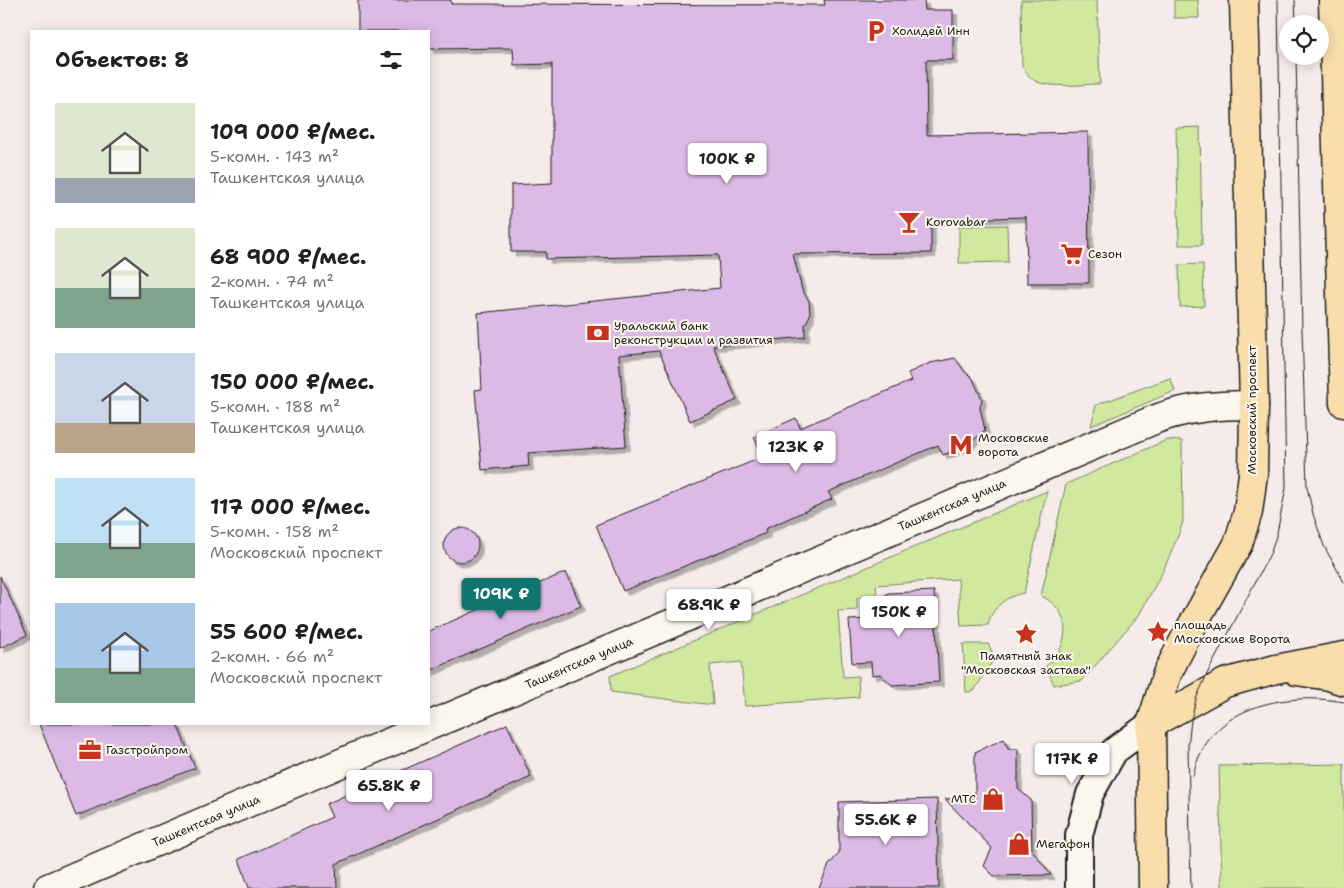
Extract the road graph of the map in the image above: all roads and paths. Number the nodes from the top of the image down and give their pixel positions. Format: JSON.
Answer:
{"nodes":[{"id":1,"x":1244,"y":0,"type":"edge"},
{"id":2,"x":1333,"y":0,"type":"edge"},
{"id":3,"x":1343,"y":359,"type":"edge"},
{"id":4,"x":1344,"y":403,"type":"edge"},
{"id":5,"x":1254,"y":406,"type":"junction"},
{"id":6,"x":1344,"y":656,"type":"edge"},
{"id":7,"x":1276,"y":669,"type":"junction"},
{"id":8,"x":1344,"y":681,"type":"edge"},
{"id":9,"x":1151,"y":724,"type":"junction"},
{"id":10,"x":48,"y":888,"type":"edge"},
{"id":11,"x":1079,"y":888,"type":"edge"},
{"id":12,"x":1153,"y":888,"type":"edge"}],
"edges":[{"from":1,"to":5,"type":"main road","name":"Московский проспект"},
{"from":2,"to":3,"type":"main road"},
{"from":3,"to":4,"type":"main road"},
{"from":5,"to":9,"type":"main road","name":"Московский проспект"},
{"from":5,"to":10,"type":"street","name":"Ташкентская улица"},
{"from":6,"to":7,"type":"main road"},
{"from":7,"to":8,"type":"main road"},
{"from":7,"to":9,"type":"main road"},
{"from":9,"to":11,"type":"street"},
{"from":9,"to":12,"type":"main road","name":"Московский проспект"}]}
